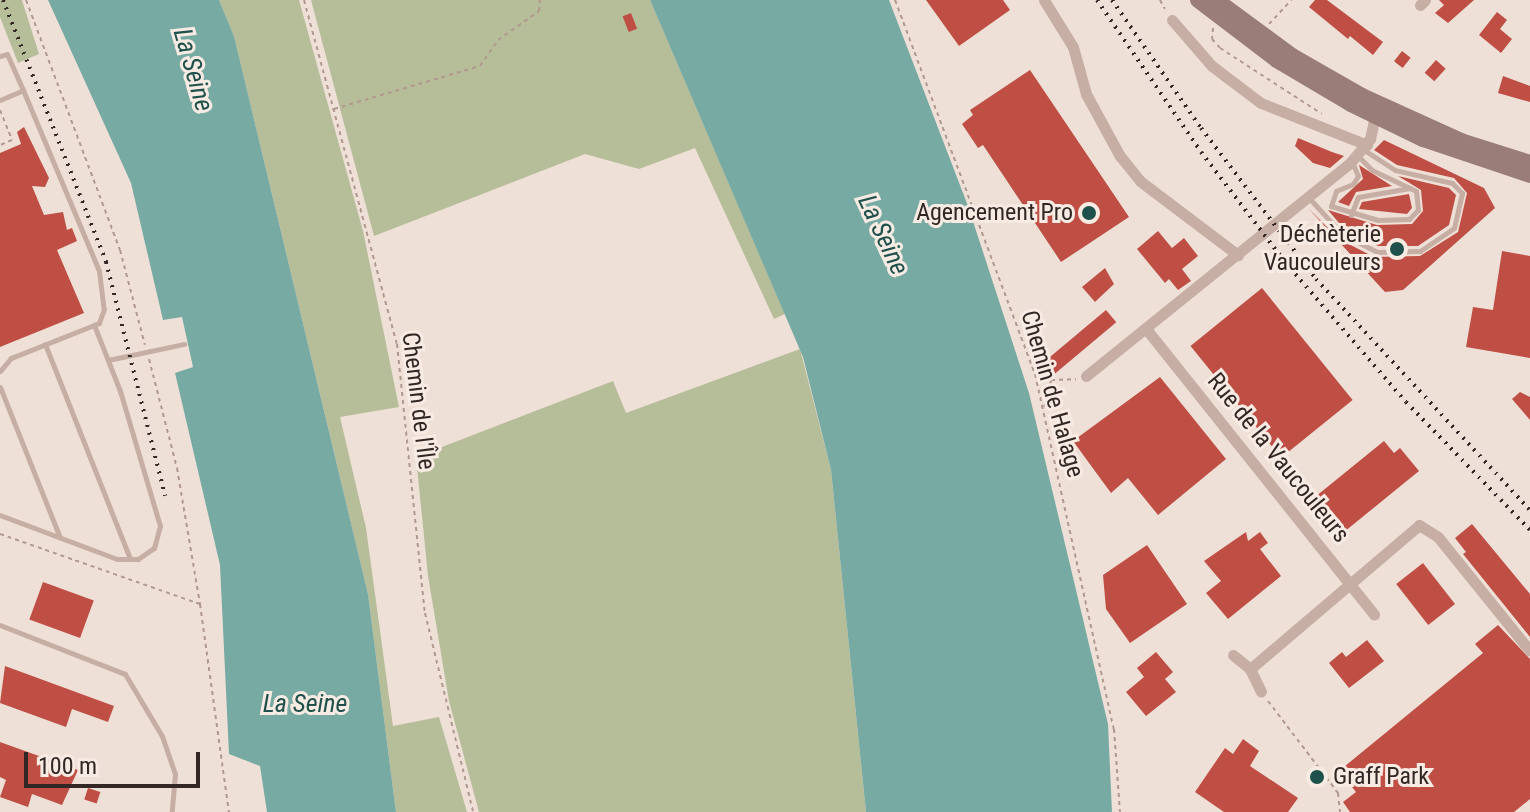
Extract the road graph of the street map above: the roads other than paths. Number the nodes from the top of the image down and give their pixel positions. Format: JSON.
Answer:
{"nodes":[{"id":1,"x":1044,"y":0,"type":"edge"},
{"id":2,"x":1198,"y":0,"type":"edge"},
{"id":3,"x":1216,"y":0,"type":"edge"},
{"id":4,"x":1172,"y":20,"type":"dead end"},
{"id":5,"x":0,"y":56,"type":"edge"},
{"id":6,"x":23,"y":90,"type":"junction"},
{"id":7,"x":0,"y":100,"type":"edge"},
{"id":8,"x":1383,"y":113,"type":"junction"},
{"id":9,"x":1362,"y":150,"type":"junction"},
{"id":10,"x":1530,"y":163,"type":"edge"},
{"id":11,"x":1530,"y":175,"type":"edge"},
{"id":12,"x":1411,"y":188,"type":"junction"},
{"id":13,"x":1308,"y":197,"type":"junction"},
{"id":14,"x":1351,"y":215,"type":"junction"},
{"id":15,"x":1238,"y":255,"type":"junction"},
{"id":16,"x":94,"y":325,"type":"junction"},
{"id":17,"x":1147,"y":330,"type":"junction"},
{"id":18,"x":45,"y":344,"type":"junction"},
{"id":19,"x":184,"y":344,"type":"dead end"},
{"id":20,"x":108,"y":360,"type":"junction"},
{"id":21,"x":0,"y":371,"type":"edge"},
{"id":22,"x":1086,"y":376,"type":"road end"},
{"id":23,"x":0,"y":387,"type":"edge"},
{"id":24,"x":0,"y":515,"type":"edge"},
{"id":25,"x":60,"y":538,"type":"junction"},
{"id":26,"x":130,"y":559,"type":"junction"},
{"id":27,"x":1350,"y":583,"type":"junction"},
{"id":28,"x":1374,"y":614,"type":"dead end"},
{"id":29,"x":0,"y":625,"type":"edge"},
{"id":30,"x":1530,"y":651,"type":"edge"},
{"id":31,"x":1233,"y":655,"type":"dead end"},
{"id":32,"x":1250,"y":669,"type":"junction"},
{"id":33,"x":1261,"y":692,"type":"road end"},
{"id":34,"x":172,"y":812,"type":"edge"}],
"edges":[{"from":1,"to":15,"type":"street"},
{"from":2,"to":8,"type":"main road"},
{"from":3,"to":8,"type":"main road"},
{"from":4,"to":9,"type":"street"},
{"from":5,"to":6,"type":"lane"},
{"from":6,"to":7,"type":"lane"},
{"from":6,"to":16,"type":"lane"},
{"from":8,"to":9,"type":"street"},
{"from":8,"to":10,"type":"main road"},
{"from":8,"to":11,"type":"main road"},
{"from":9,"to":12,"type":"lane"},
{"from":9,"to":13,"type":"street"},
{"from":9,"to":13,"type":"lane"},
{"from":9,"to":14,"type":"lane"},
{"from":12,"to":14,"type":"lane"},
{"from":12,"to":14,"type":"lane"},
{"from":13,"to":15,"type":"street"},
{"from":15,"to":17,"type":"street"},
{"from":16,"to":18,"type":"lane"},
{"from":16,"to":20,"type":"lane"},
{"from":17,"to":22,"type":"street"},
{"from":17,"to":27,"type":"street","name":"Rue de la Vaucouleurs"},
{"from":18,"to":21,"type":"lane"},
{"from":18,"to":26,"type":"lane"},
{"from":19,"to":20,"type":"lane"},
{"from":20,"to":26,"type":"lane"},
{"from":23,"to":25,"type":"lane"},
{"from":24,"to":25,"type":"lane"},
{"from":25,"to":26,"type":"lane"},
{"from":27,"to":28,"type":"street","name":"Rue de la Vaucouleurs"},
{"from":27,"to":30,"type":"street"},
{"from":27,"to":32,"type":"street"},
{"from":29,"to":34,"type":"lane"},
{"from":31,"to":32,"type":"street"},
{"from":32,"to":33,"type":"street"}]}
